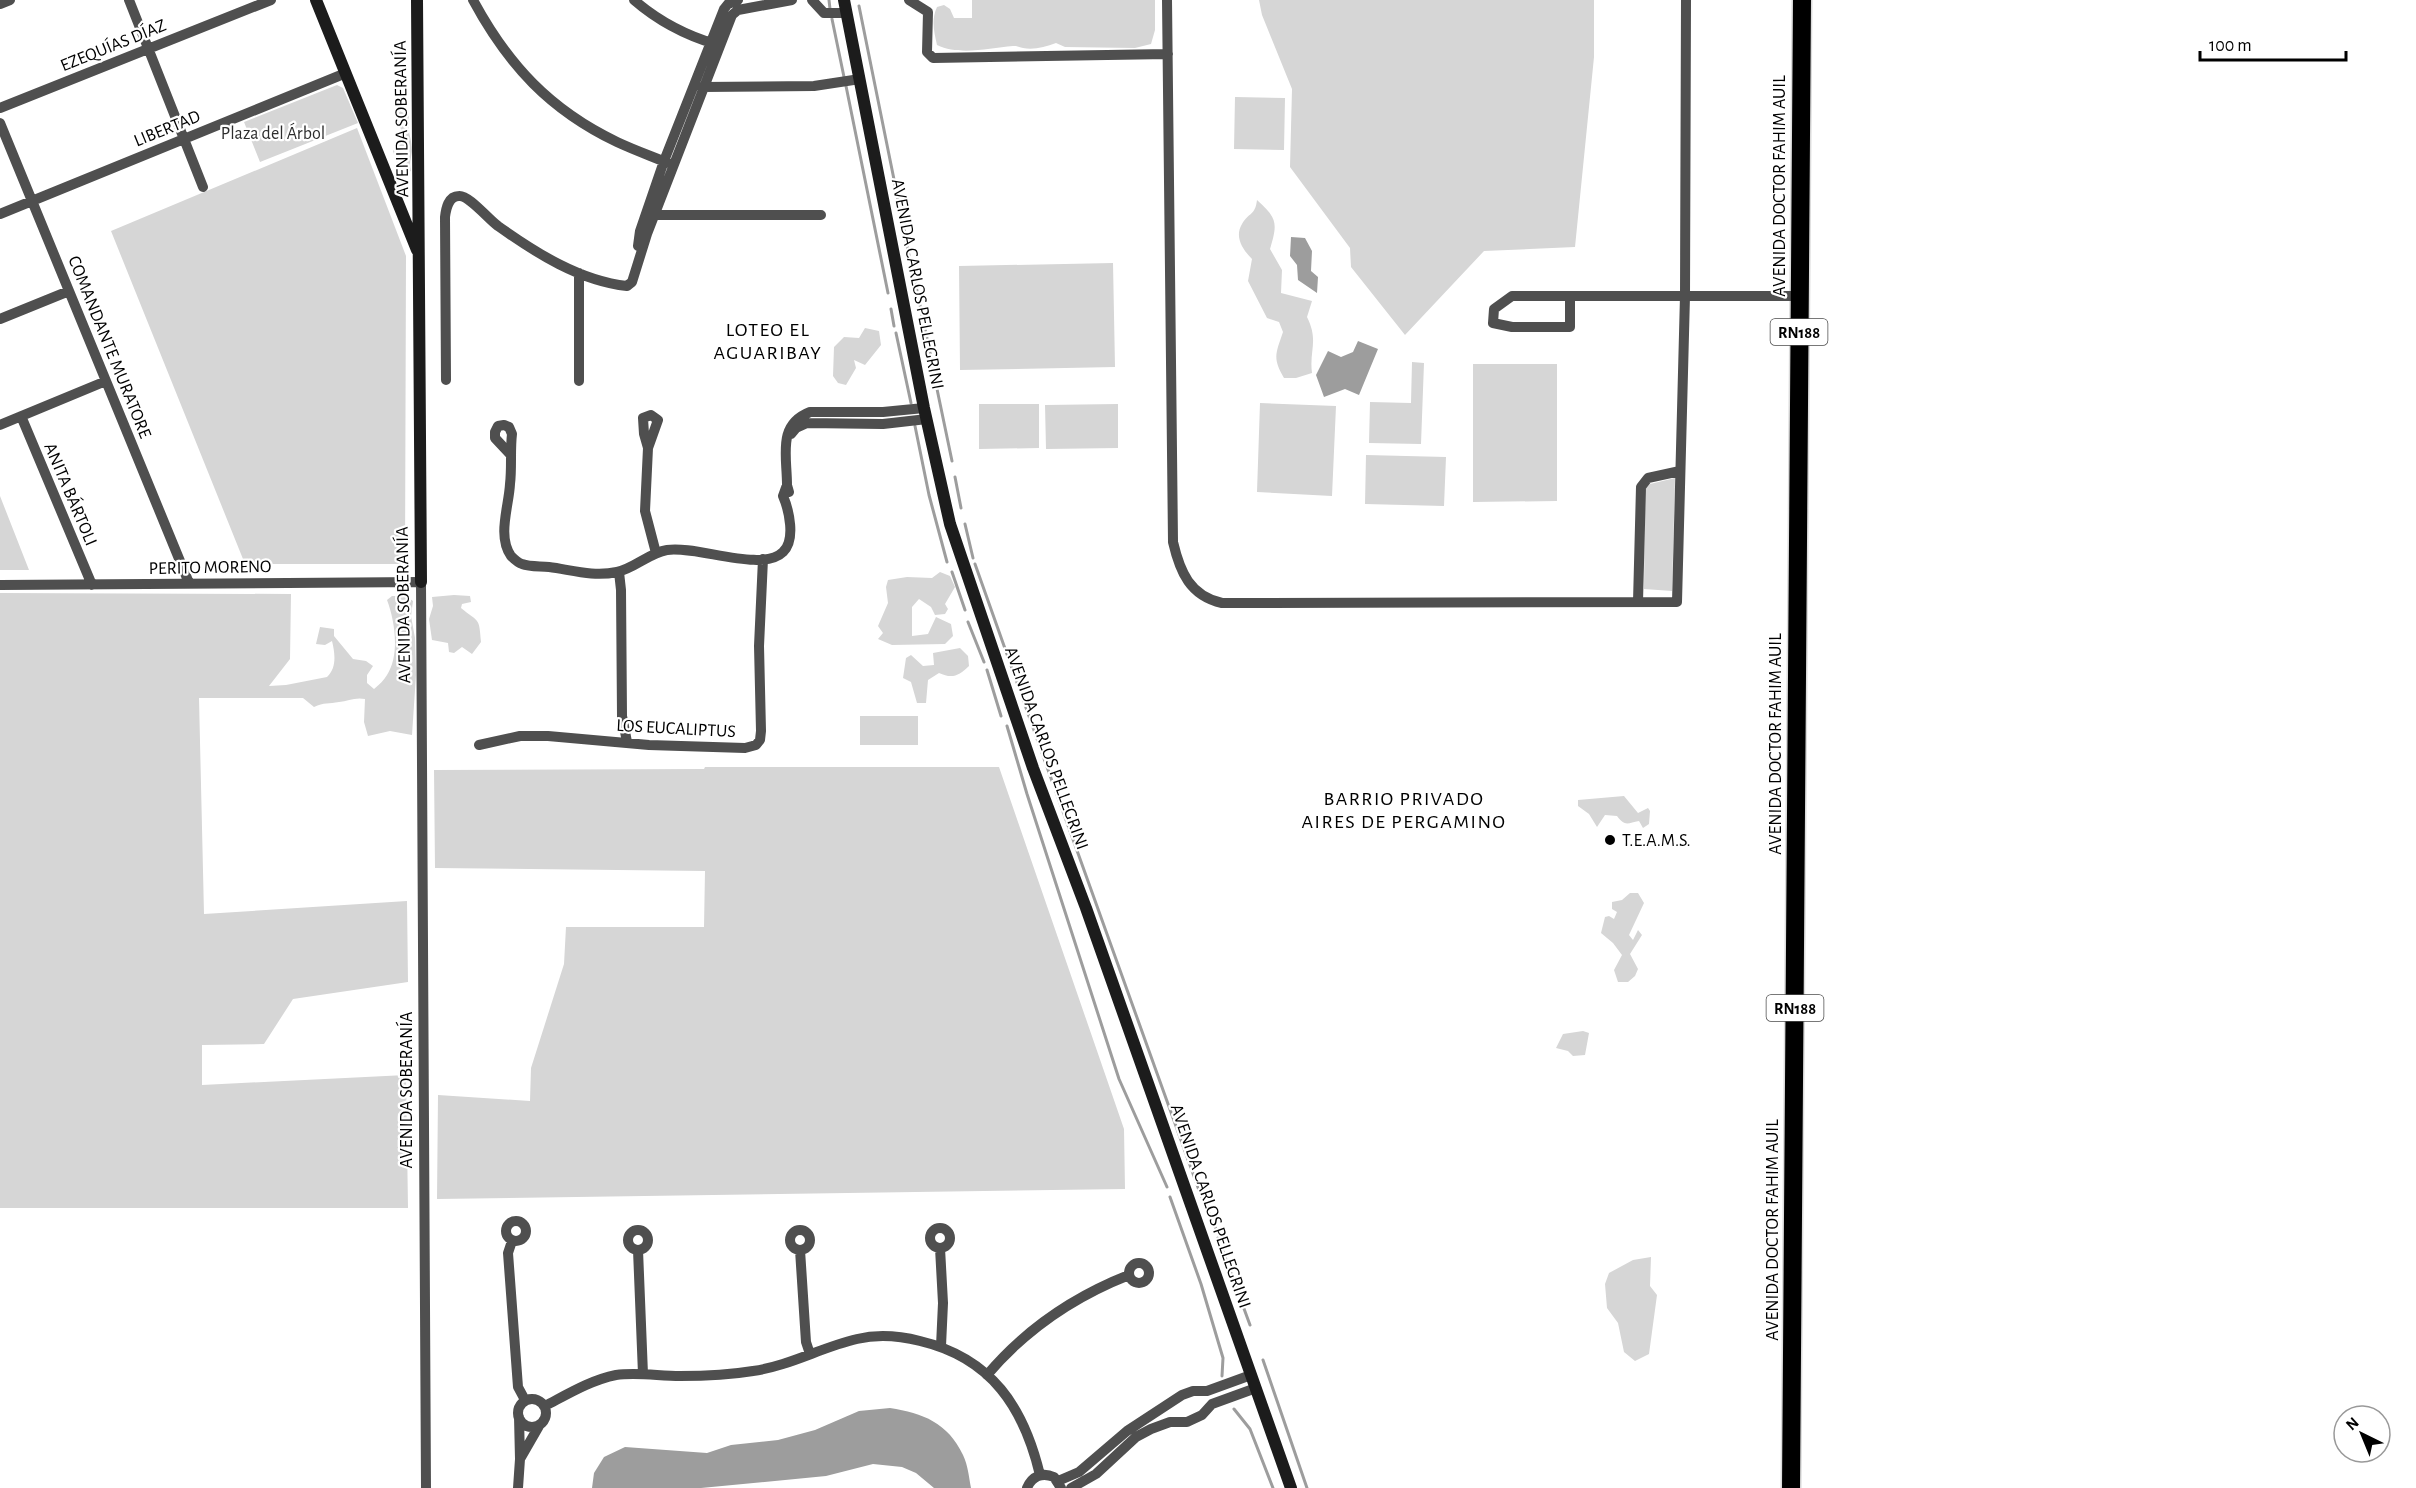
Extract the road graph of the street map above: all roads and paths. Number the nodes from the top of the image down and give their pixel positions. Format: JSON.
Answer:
{"nodes":[{"id":1,"x":10,"y":0,"type":"edge"},
{"id":2,"x":129,"y":0,"type":"edge"},
{"id":3,"x":271,"y":0,"type":"edge"},
{"id":4,"x":316,"y":0,"type":"edge"},
{"id":5,"x":417,"y":0,"type":"edge"},
{"id":6,"x":473,"y":0,"type":"edge"},
{"id":7,"x":634,"y":0,"type":"edge"},
{"id":8,"x":738,"y":0,"type":"edge"},
{"id":9,"x":792,"y":0,"type":"edge"},
{"id":10,"x":812,"y":0,"type":"edge"},
{"id":11,"x":844,"y":0,"type":"edge"},
{"id":12,"x":909,"y":0,"type":"edge"},
{"id":13,"x":928,"y":0,"type":"edge"},
{"id":14,"x":1167,"y":0,"type":"edge"},
{"id":15,"x":1686,"y":0,"type":"edge"},
{"id":16,"x":1802,"y":0,"type":"edge"},
{"id":17,"x":0,"y":4,"type":"edge"},
{"id":18,"x":928,"y":12,"type":"junction"},
{"id":19,"x":846,"y":13,"type":"junction"},
{"id":20,"x":715,"y":44,"type":"junction"},
{"id":21,"x":149,"y":49,"type":"junction"},
{"id":22,"x":1168,"y":54,"type":"junction"},
{"id":23,"x":346,"y":73,"type":"junction"},
{"id":24,"x":860,"y":79,"type":"junction"},
{"id":25,"x":706,"y":86,"type":"junction"},
{"id":26,"x":694,"y":87,"type":"junction"},
{"id":27,"x":0,"y":108,"type":"edge"},
{"id":28,"x":0,"y":123,"type":"edge"},
{"id":29,"x":184,"y":139,"type":"junction"},
{"id":30,"x":669,"y":164,"type":"junction"},
{"id":31,"x":203,"y":187,"type":"dead end"},
{"id":32,"x":32,"y":201,"type":"junction"},
{"id":33,"x":0,"y":214,"type":"edge"},
{"id":34,"x":655,"y":215,"type":"junction"},
{"id":35,"x":821,"y":215,"type":"dead end"},
{"id":36,"x":420,"y":256,"type":"junction"},
{"id":37,"x":579,"y":273,"type":"junction"},
{"id":38,"x":635,"y":274,"type":"junction"},
{"id":39,"x":69,"y":291,"type":"junction"},
{"id":40,"x":1570,"y":296,"type":"junction"},
{"id":41,"x":1685,"y":296,"type":"junction"},
{"id":42,"x":1799,"y":296,"type":"junction"},
{"id":43,"x":0,"y":319,"type":"edge"},
{"id":44,"x":446,"y":380,"type":"dead end"},
{"id":45,"x":106,"y":381,"type":"junction"},
{"id":46,"x":579,"y":381,"type":"dead end"},
{"id":47,"x":926,"y":413,"type":"junction"},
{"id":48,"x":21,"y":416,"type":"junction"},
{"id":49,"x":0,"y":425,"type":"edge"},
{"id":50,"x":648,"y":448,"type":"dead end"},
{"id":51,"x":510,"y":454,"type":"dead end"},
{"id":52,"x":1680,"y":471,"type":"junction"},
{"id":53,"x":656,"y":553,"type":"junction"},
{"id":54,"x":763,"y":559,"type":"junction"},
{"id":55,"x":619,"y":572,"type":"junction"},
{"id":56,"x":421,"y":582,"type":"junction"},
{"id":57,"x":189,"y":584,"type":"junction"},
{"id":58,"x":0,"y":585,"type":"edge"},
{"id":59,"x":92,"y":585,"type":"junction"},
{"id":60,"x":1638,"y":602,"type":"junction"},
{"id":61,"x":627,"y":742,"type":"junction"},
{"id":62,"x":479,"y":745,"type":"dead end"},
{"id":63,"x":512,"y":1241,"type":"dead end"},
{"id":64,"x":940,"y":1248,"type":"dead end"},
{"id":65,"x":638,"y":1250,"type":"dead end"},
{"id":66,"x":800,"y":1250,"type":"dead end"},
{"id":67,"x":1129,"y":1275,"type":"dead end"},
{"id":68,"x":941,"y":1346,"type":"junction"},
{"id":69,"x":810,"y":1354,"type":"junction"},
{"id":70,"x":643,"y":1374,"type":"junction"},
{"id":71,"x":987,"y":1375,"type":"junction"},
{"id":72,"x":1251,"y":1375,"type":"junction"},
{"id":73,"x":1256,"y":1388,"type":"junction"},
{"id":74,"x":1207,"y":1390,"type":"junction"},
{"id":75,"x":525,"y":1400,"type":"junction"},
{"id":76,"x":1212,"y":1404,"type":"junction"},
{"id":77,"x":545,"y":1406,"type":"junction"},
{"id":78,"x":1163,"y":1407,"type":"junction"},
{"id":79,"x":519,"y":1417,"type":"junction"},
{"id":80,"x":1170,"y":1422,"type":"junction"},
{"id":81,"x":538,"y":1425,"type":"junction"},
{"id":82,"x":520,"y":1459,"type":"junction"},
{"id":83,"x":1040,"y":1475,"type":"junction"},
{"id":84,"x":1060,"y":1485,"type":"edge"},
{"id":85,"x":426,"y":1488,"type":"edge"},
{"id":86,"x":518,"y":1488,"type":"edge"},
{"id":87,"x":1027,"y":1488,"type":"edge"},
{"id":88,"x":1071,"y":1488,"type":"edge"},
{"id":89,"x":1291,"y":1488,"type":"edge"},
{"id":90,"x":1791,"y":1488,"type":"edge"}],
"edges":[{"from":1,"to":17,"type":"street"},
{"from":2,"to":21,"type":"street"},
{"from":3,"to":21,"type":"street","name":"EZEQUÍAS DÍAZ"},
{"from":4,"to":23,"type":"main road"},
{"from":5,"to":36,"type":"main road","name":"AVENIDA SOBERANÍA"},
{"from":6,"to":30,"type":"street"},
{"from":7,"to":20,"type":"street"},
{"from":8,"to":20,"type":"street"},
{"from":9,"to":20,"type":"street"},
{"from":10,"to":19,"type":"street"},
{"from":11,"to":19,"type":"main road","name":"AVENIDA CARLOS PELLEGRINI"},
{"from":12,"to":18,"type":"street"},
{"from":13,"to":18,"type":"street"},
{"from":14,"to":22,"type":"street"},
{"from":15,"to":41,"type":"street"},
{"from":16,"to":42,"type":"highway","name":"AVENIDA DOCTOR FAHIM AUIL","number":"RN188"},
{"from":18,"to":22,"type":"street"},
{"from":19,"to":24,"type":"main road","name":"AVENIDA CARLOS PELLEGRINI"},
{"from":20,"to":25,"type":"street"},
{"from":20,"to":26,"type":"street"},
{"from":21,"to":27,"type":"street","name":"EZEQUÍAS DÍAZ"},
{"from":21,"to":29,"type":"street"},
{"from":22,"to":60,"type":"street"},
{"from":23,"to":29,"type":"street","name":"LIBERTAD"},
{"from":23,"to":36,"type":"main road"},
{"from":24,"to":25,"type":"street"},
{"from":24,"to":47,"type":"main road","name":"AVENIDA CARLOS PELLEGRINI"},
{"from":25,"to":26,"type":"street"},
{"from":25,"to":30,"type":"street"},
{"from":26,"to":30,"type":"street"},
{"from":28,"to":32,"type":"street","name":"COMANDANTE MURATORE"},
{"from":29,"to":31,"type":"street"},
{"from":29,"to":32,"type":"street","name":"LIBERTAD"},
{"from":30,"to":34,"type":"street"},
{"from":30,"to":38,"type":"street"},
{"from":32,"to":33,"type":"street","name":"LIBERTAD"},
{"from":32,"to":39,"type":"street","name":"COMANDANTE MURATORE"},
{"from":34,"to":35,"type":"street"},
{"from":34,"to":38,"type":"street"},
{"from":36,"to":56,"type":"main road","name":"AVENIDA SOBERANÍA"},
{"from":37,"to":38,"type":"street"},
{"from":37,"to":44,"type":"street"},
{"from":37,"to":46,"type":"street"},
{"from":39,"to":43,"type":"street"},
{"from":39,"to":45,"type":"street","name":"COMANDANTE MURATORE"},
{"from":40,"to":40,"type":"street"},
{"from":40,"to":41,"type":"street"},
{"from":41,"to":42,"type":"street"},
{"from":41,"to":52,"type":"street"},
{"from":42,"to":90,"type":"highway","name":"AVENIDA DOCTOR FAHIM AUIL","number":"RN188"},
{"from":45,"to":48,"type":"street"},
{"from":45,"to":57,"type":"street","name":"COMANDANTE MURATORE"},
{"from":47,"to":54,"type":"street"},
{"from":47,"to":72,"type":"main road","name":"AVENIDA CARLOS PELLEGRINI"},
{"from":48,"to":49,"type":"street"},
{"from":48,"to":59,"type":"street","name":"ANITA BÁRTOLI"},
{"from":50,"to":53,"type":"street"},
{"from":51,"to":55,"type":"street"},
{"from":52,"to":60,"type":"street"},
{"from":52,"to":60,"type":"street"},
{"from":53,"to":54,"type":"street"},
{"from":53,"to":55,"type":"street"},
{"from":54,"to":61,"type":"street","name":"LOS EUCALIPTUS"},
{"from":55,"to":61,"type":"street"},
{"from":56,"to":57,"type":"street","name":"PERITO MORENO"},
{"from":56,"to":85,"type":"street","name":"AVENIDA SOBERANÍA"},
{"from":57,"to":59,"type":"street","name":"PERITO MORENO"},
{"from":58,"to":59,"type":"street","name":"PERITO MORENO"},
{"from":61,"to":62,"type":"street","name":"LOS EUCALIPTUS"},
{"from":63,"to":75,"type":"street"},
{"from":64,"to":68,"type":"street"},
{"from":65,"to":70,"type":"street"},
{"from":66,"to":69,"type":"street"},
{"from":67,"to":71,"type":"street"},
{"from":68,"to":69,"type":"street"},
{"from":68,"to":71,"type":"street"},
{"from":69,"to":70,"type":"street"},
{"from":70,"to":77,"type":"street"},
{"from":71,"to":83,"type":"street"},
{"from":72,"to":73,"type":"main road","name":"AVENIDA CARLOS PELLEGRINI"},
{"from":72,"to":74,"type":"street"},
{"from":73,"to":76,"type":"street"},
{"from":73,"to":89,"type":"main road","name":"AVENIDA CARLOS PELLEGRINI"},
{"from":74,"to":76,"type":"street"},
{"from":74,"to":78,"type":"street"},
{"from":75,"to":77,"type":"street"},
{"from":75,"to":79,"type":"street"},
{"from":76,"to":80,"type":"street"},
{"from":77,"to":81,"type":"street"},
{"from":78,"to":80,"type":"street"},
{"from":78,"to":84,"type":"street"},
{"from":79,"to":81,"type":"street"},
{"from":79,"to":82,"type":"street"},
{"from":80,"to":88,"type":"street"},
{"from":81,"to":82,"type":"street"},
{"from":82,"to":86,"type":"street"},
{"from":83,"to":84,"type":"street"},
{"from":83,"to":87,"type":"street"}]}
